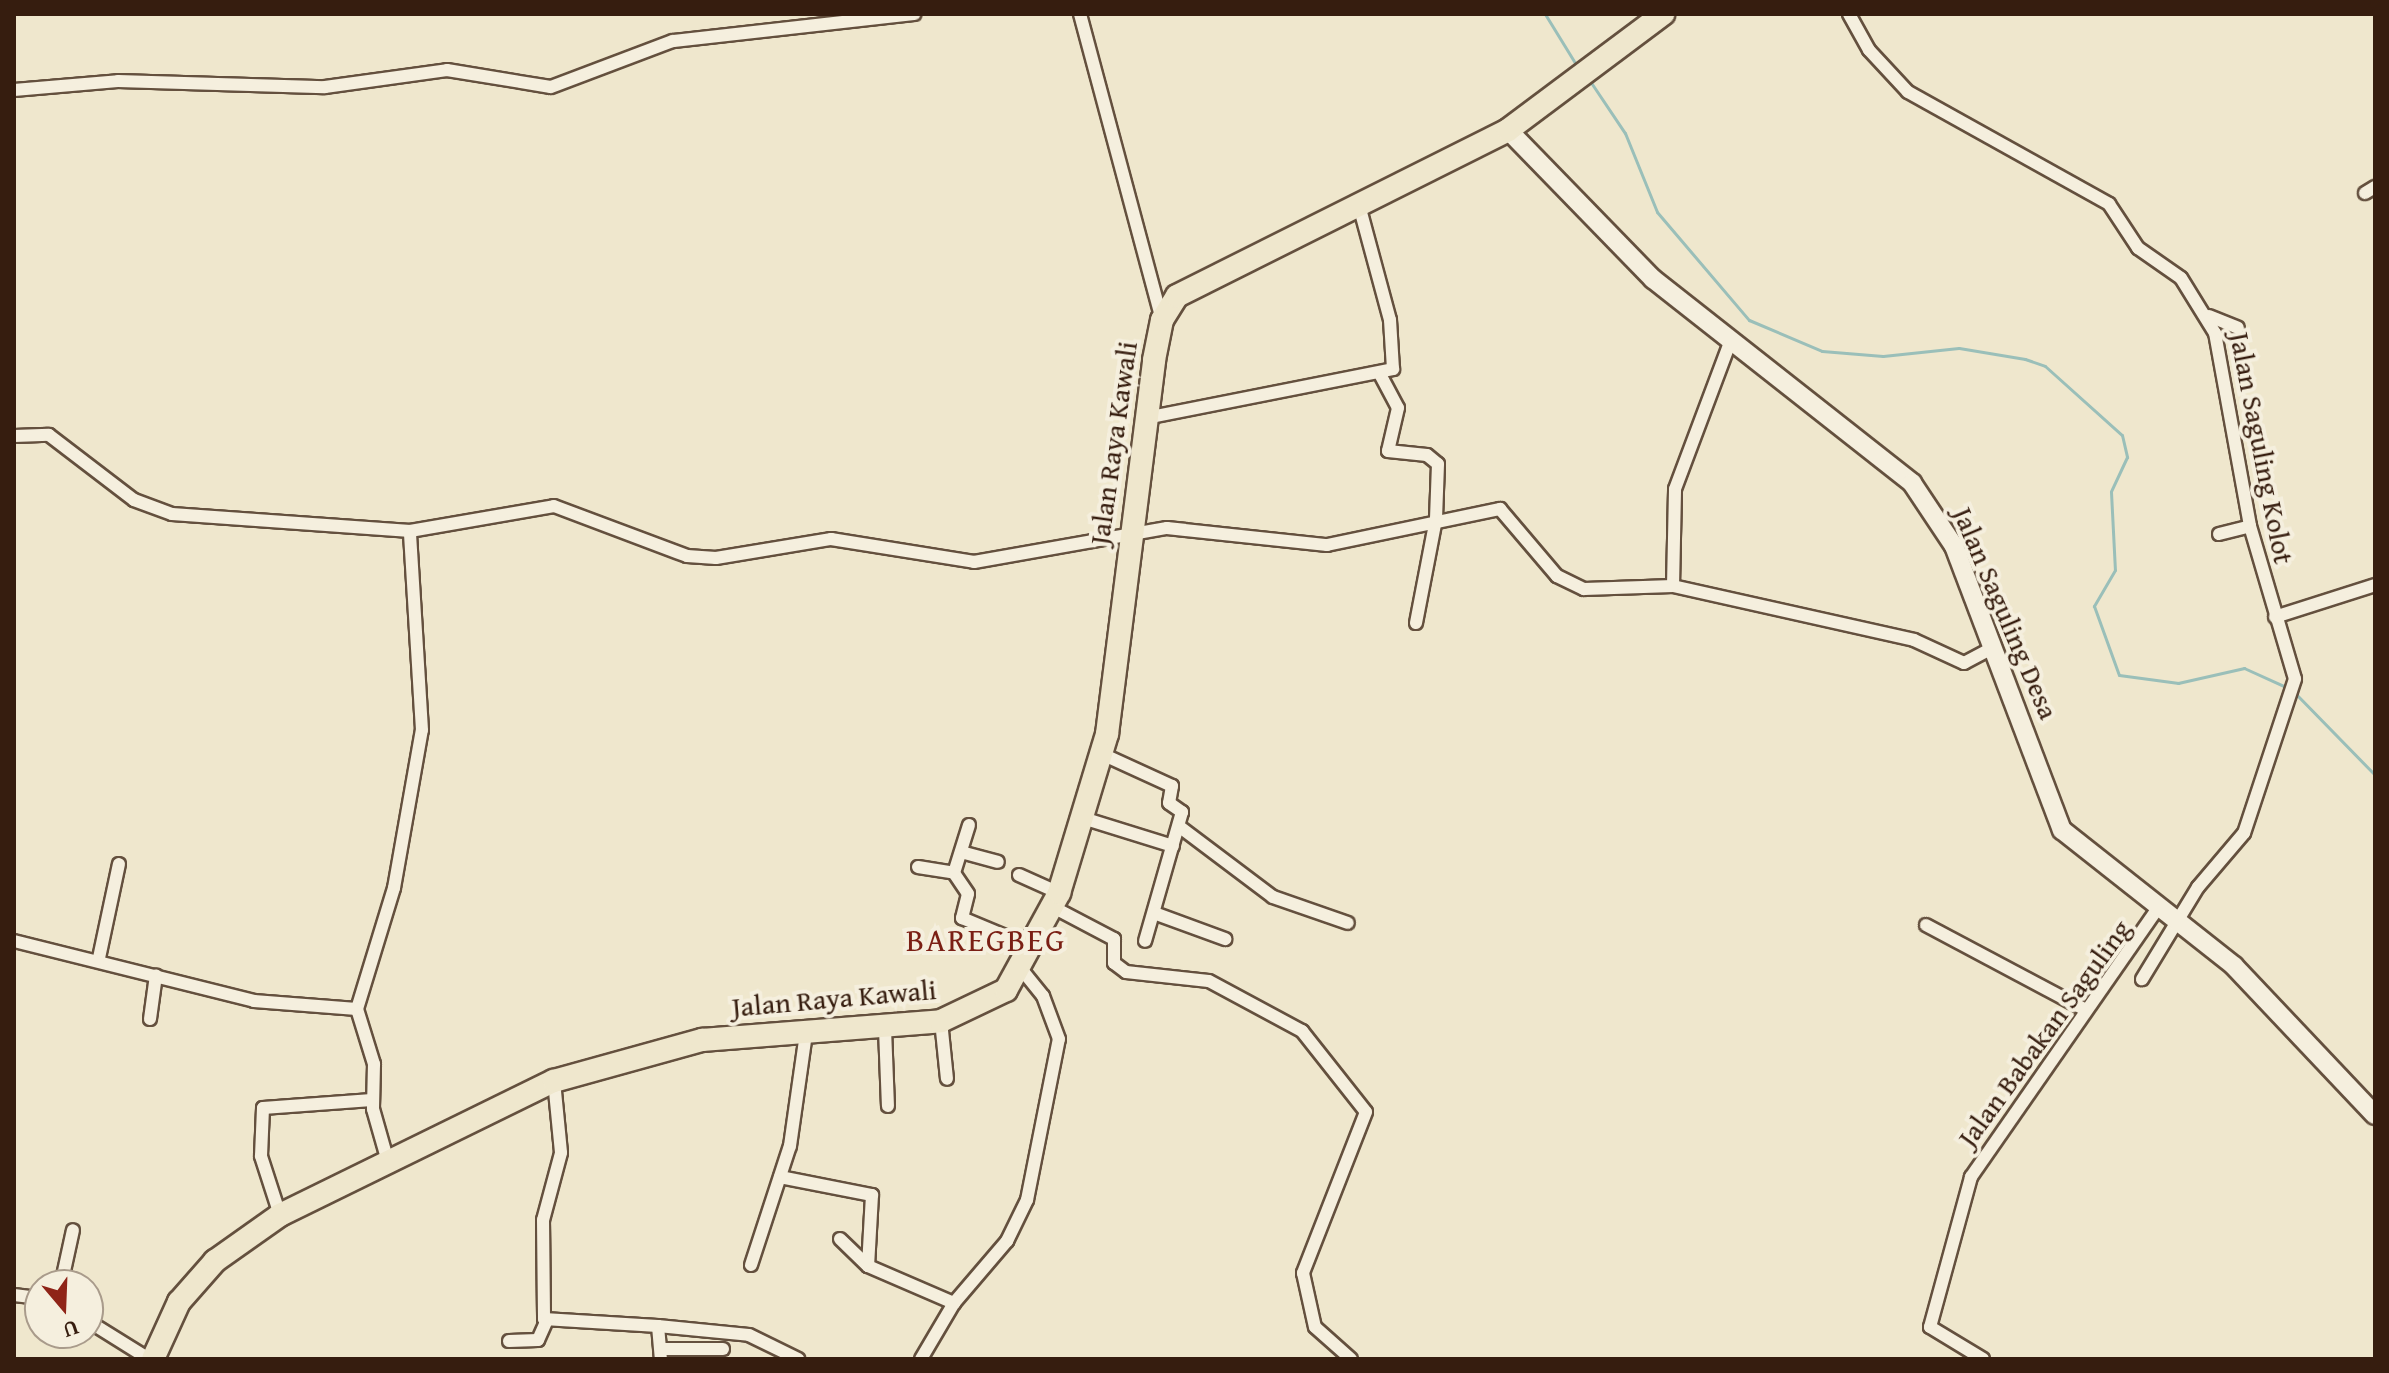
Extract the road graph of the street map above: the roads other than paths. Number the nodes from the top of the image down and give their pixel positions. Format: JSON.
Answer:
{"nodes":[{"id":1,"x":914,"y":14,"type":"edge"},
{"id":2,"x":1080,"y":14,"type":"edge"},
{"id":3,"x":1663,"y":14,"type":"edge"},
{"id":4,"x":1849,"y":14,"type":"edge"},
{"id":5,"x":14,"y":90,"type":"edge"},
{"id":6,"x":1508,"y":130,"type":"junction"},
{"id":7,"x":1359,"y":205,"type":"junction"},
{"id":8,"x":2209,"y":316,"type":"junction"},
{"id":9,"x":1162,"y":320,"type":"junction"},
{"id":10,"x":2238,"y":328,"type":"dead end"},
{"id":11,"x":1730,"y":343,"type":"junction"},
{"id":12,"x":1381,"y":376,"type":"junction"},
{"id":13,"x":1146,"y":418,"type":"junction"},
{"id":14,"x":14,"y":436,"type":"edge"},
{"id":15,"x":1436,"y":519,"type":"junction"},
{"id":16,"x":2250,"y":526,"type":"junction"},
{"id":17,"x":1131,"y":530,"type":"junction"},
{"id":18,"x":410,"y":531,"type":"junction"},
{"id":19,"x":2219,"y":534,"type":"dead end"},
{"id":20,"x":2375,"y":585,"type":"edge"},
{"id":21,"x":1673,"y":586,"type":"junction"},
{"id":22,"x":2275,"y":617,"type":"junction"},
{"id":23,"x":1416,"y":623,"type":"dead end"},
{"id":24,"x":1992,"y":648,"type":"junction"},
{"id":25,"x":1102,"y":754,"type":"junction"},
{"id":26,"x":1086,"y":819,"type":"junction"},
{"id":27,"x":969,"y":825,"type":"dead end"},
{"id":28,"x":1180,"y":827,"type":"junction"},
{"id":29,"x":1173,"y":846,"type":"junction"},
{"id":30,"x":961,"y":852,"type":"junction"},
{"id":31,"x":998,"y":862,"type":"dead end"},
{"id":32,"x":119,"y":864,"type":"dead end"},
{"id":33,"x":918,"y":867,"type":"dead end"},
{"id":34,"x":954,"y":873,"type":"junction"},
{"id":35,"x":1019,"y":875,"type":"dead end"},
{"id":36,"x":1056,"y":900,"type":"junction"},
{"id":37,"x":2159,"y":906,"type":"junction"},
{"id":38,"x":1154,"y":913,"type":"junction"},
{"id":39,"x":2175,"y":921,"type":"junction"},
{"id":40,"x":1348,"y":923,"type":"dead end"},
{"id":41,"x":1926,"y":925,"type":"dead end"},
{"id":42,"x":1225,"y":939,"type":"dead end"},
{"id":43,"x":14,"y":941,"type":"edge"},
{"id":44,"x":1145,"y":941,"type":"dead end"},
{"id":45,"x":1034,"y":948,"type":"junction"},
{"id":46,"x":99,"y":958,"type":"junction"},
{"id":47,"x":1021,"y":969,"type":"junction"},
{"id":48,"x":156,"y":975,"type":"junction"},
{"id":49,"x":2142,"y":979,"type":"dead end"},
{"id":50,"x":357,"y":1009,"type":"junction"},
{"id":51,"x":2084,"y":1009,"type":"junction"},
{"id":52,"x":150,"y":1019,"type":"dead end"},
{"id":53,"x":941,"y":1021,"type":"junction"},
{"id":54,"x":885,"y":1029,"type":"junction"},
{"id":55,"x":806,"y":1033,"type":"junction"},
{"id":56,"x":947,"y":1079,"type":"dead end"},
{"id":57,"x":554,"y":1081,"type":"junction"},
{"id":58,"x":372,"y":1100,"type":"junction"},
{"id":59,"x":888,"y":1106,"type":"dead end"},
{"id":60,"x":2375,"y":1115,"type":"edge"},
{"id":61,"x":387,"y":1158,"type":"junction"},
{"id":62,"x":780,"y":1177,"type":"junction"},
{"id":63,"x":280,"y":1215,"type":"junction"},
{"id":64,"x":73,"y":1230,"type":"dead end"},
{"id":65,"x":840,"y":1239,"type":"dead end"},
{"id":66,"x":751,"y":1265,"type":"dead end"},
{"id":67,"x":868,"y":1266,"type":"junction"},
{"id":68,"x":64,"y":1269,"type":"edge"},
{"id":69,"x":954,"y":1303,"type":"junction"},
{"id":70,"x":546,"y":1322,"type":"junction"},
{"id":71,"x":658,"y":1326,"type":"junction"},
{"id":72,"x":104,"y":1331,"type":"edge"},
{"id":73,"x":509,"y":1341,"type":"dead end"},
{"id":74,"x":723,"y":1349,"type":"dead end"},
{"id":75,"x":661,"y":1354,"type":"edge"},
{"id":76,"x":151,"y":1359,"type":"edge"},
{"id":77,"x":798,"y":1359,"type":"edge"},
{"id":78,"x":921,"y":1359,"type":"edge"},
{"id":79,"x":1351,"y":1359,"type":"edge"},
{"id":80,"x":1983,"y":1359,"type":"edge"}],
"edges":[{"from":1,"to":5,"type":"street"},
{"from":2,"to":9,"type":"street"},
{"from":3,"to":6,"type":"highway","name":"Jalan Raya Kawali"},
{"from":4,"to":8,"type":"street","name":"Jalan Saguling Kolot"},
{"from":6,"to":7,"type":"highway","name":"Jalan Raya Kawali"},
{"from":6,"to":11,"type":"street","name":"Jalan Saguling Desa"},
{"from":7,"to":9,"type":"highway","name":"Jalan Raya Kawali"},
{"from":7,"to":12,"type":"street"},
{"from":8,"to":10,"type":"street"},
{"from":8,"to":16,"type":"street","name":"Jalan Saguling Kolot"},
{"from":9,"to":13,"type":"highway","name":"Jalan Raya Kawali"},
{"from":11,"to":21,"type":"street"},
{"from":11,"to":24,"type":"street","name":"Jalan Saguling Desa"},
{"from":12,"to":13,"type":"street"},
{"from":12,"to":15,"type":"street"},
{"from":13,"to":17,"type":"highway","name":"Jalan Raya Kawali"},
{"from":14,"to":18,"type":"street"},
{"from":15,"to":17,"type":"street"},
{"from":15,"to":21,"type":"street"},
{"from":15,"to":23,"type":"street"},
{"from":16,"to":19,"type":"street"},
{"from":16,"to":22,"type":"street","name":"Jalan Saguling Kolot"},
{"from":17,"to":18,"type":"street"},
{"from":17,"to":25,"type":"highway","name":"Jalan Raya Kawali"},
{"from":18,"to":50,"type":"street"},
{"from":20,"to":22,"type":"street"},
{"from":21,"to":24,"type":"street"},
{"from":22,"to":39,"type":"street","name":"Jalan Saguling Kolot"},
{"from":24,"to":37,"type":"street","name":"Jalan Saguling Desa"},
{"from":25,"to":26,"type":"highway","name":"Jalan Raya Kawali"},
{"from":25,"to":28,"type":"street"},
{"from":26,"to":29,"type":"street"},
{"from":26,"to":36,"type":"highway","name":"Jalan Raya Kawali"},
{"from":27,"to":30,"type":"street"},
{"from":28,"to":29,"type":"street"},
{"from":28,"to":40,"type":"street"},
{"from":29,"to":38,"type":"street"},
{"from":30,"to":31,"type":"street"},
{"from":30,"to":34,"type":"street"},
{"from":32,"to":46,"type":"street"},
{"from":33,"to":34,"type":"street"},
{"from":34,"to":45,"type":"street"},
{"from":35,"to":36,"type":"street"},
{"from":36,"to":45,"type":"highway","name":"Jalan Raya Kawali"},
{"from":36,"to":79,"type":"street"},
{"from":37,"to":39,"type":"street","name":"Jalan Saguling Desa"},
{"from":37,"to":51,"type":"street","name":"Jalan Babakan Saguling"},
{"from":38,"to":42,"type":"street"},
{"from":38,"to":44,"type":"street"},
{"from":39,"to":49,"type":"street","name":"Jalan Saguling Kolot"},
{"from":39,"to":60,"type":"street","name":"Jalan Saguling Desa"},
{"from":41,"to":51,"type":"street"},
{"from":43,"to":46,"type":"street"},
{"from":45,"to":47,"type":"highway","name":"Jalan Raya Kawali"},
{"from":46,"to":48,"type":"street"},
{"from":47,"to":53,"type":"highway","name":"Jalan Raya Kawali"},
{"from":47,"to":69,"type":"street"},
{"from":48,"to":50,"type":"street"},
{"from":48,"to":52,"type":"street"},
{"from":50,"to":58,"type":"street"},
{"from":51,"to":80,"type":"street","name":"Jalan Babakan Saguling"},
{"from":53,"to":54,"type":"highway","name":"Jalan Raya Kawali"},
{"from":53,"to":56,"type":"street"},
{"from":54,"to":55,"type":"highway","name":"Jalan Raya Kawali"},
{"from":54,"to":59,"type":"street"},
{"from":55,"to":57,"type":"highway","name":"Jalan Raya Kawali"},
{"from":55,"to":62,"type":"street"},
{"from":57,"to":61,"type":"highway","name":"Jalan Raya Kawali"},
{"from":57,"to":70,"type":"street"},
{"from":58,"to":61,"type":"street"},
{"from":58,"to":63,"type":"street"},
{"from":61,"to":63,"type":"highway","name":"Jalan Raya Kawali"},
{"from":62,"to":66,"type":"street"},
{"from":62,"to":67,"type":"street"},
{"from":63,"to":76,"type":"highway","name":"Jalan Raya Kawali"},
{"from":64,"to":68,"type":"street"},
{"from":65,"to":67,"type":"street"},
{"from":67,"to":69,"type":"street"},
{"from":69,"to":78,"type":"street"},
{"from":70,"to":71,"type":"street"},
{"from":70,"to":73,"type":"street"},
{"from":71,"to":75,"type":"street"},
{"from":71,"to":77,"type":"street"},
{"from":72,"to":76,"type":"street"},
{"from":74,"to":75,"type":"street"}]}
